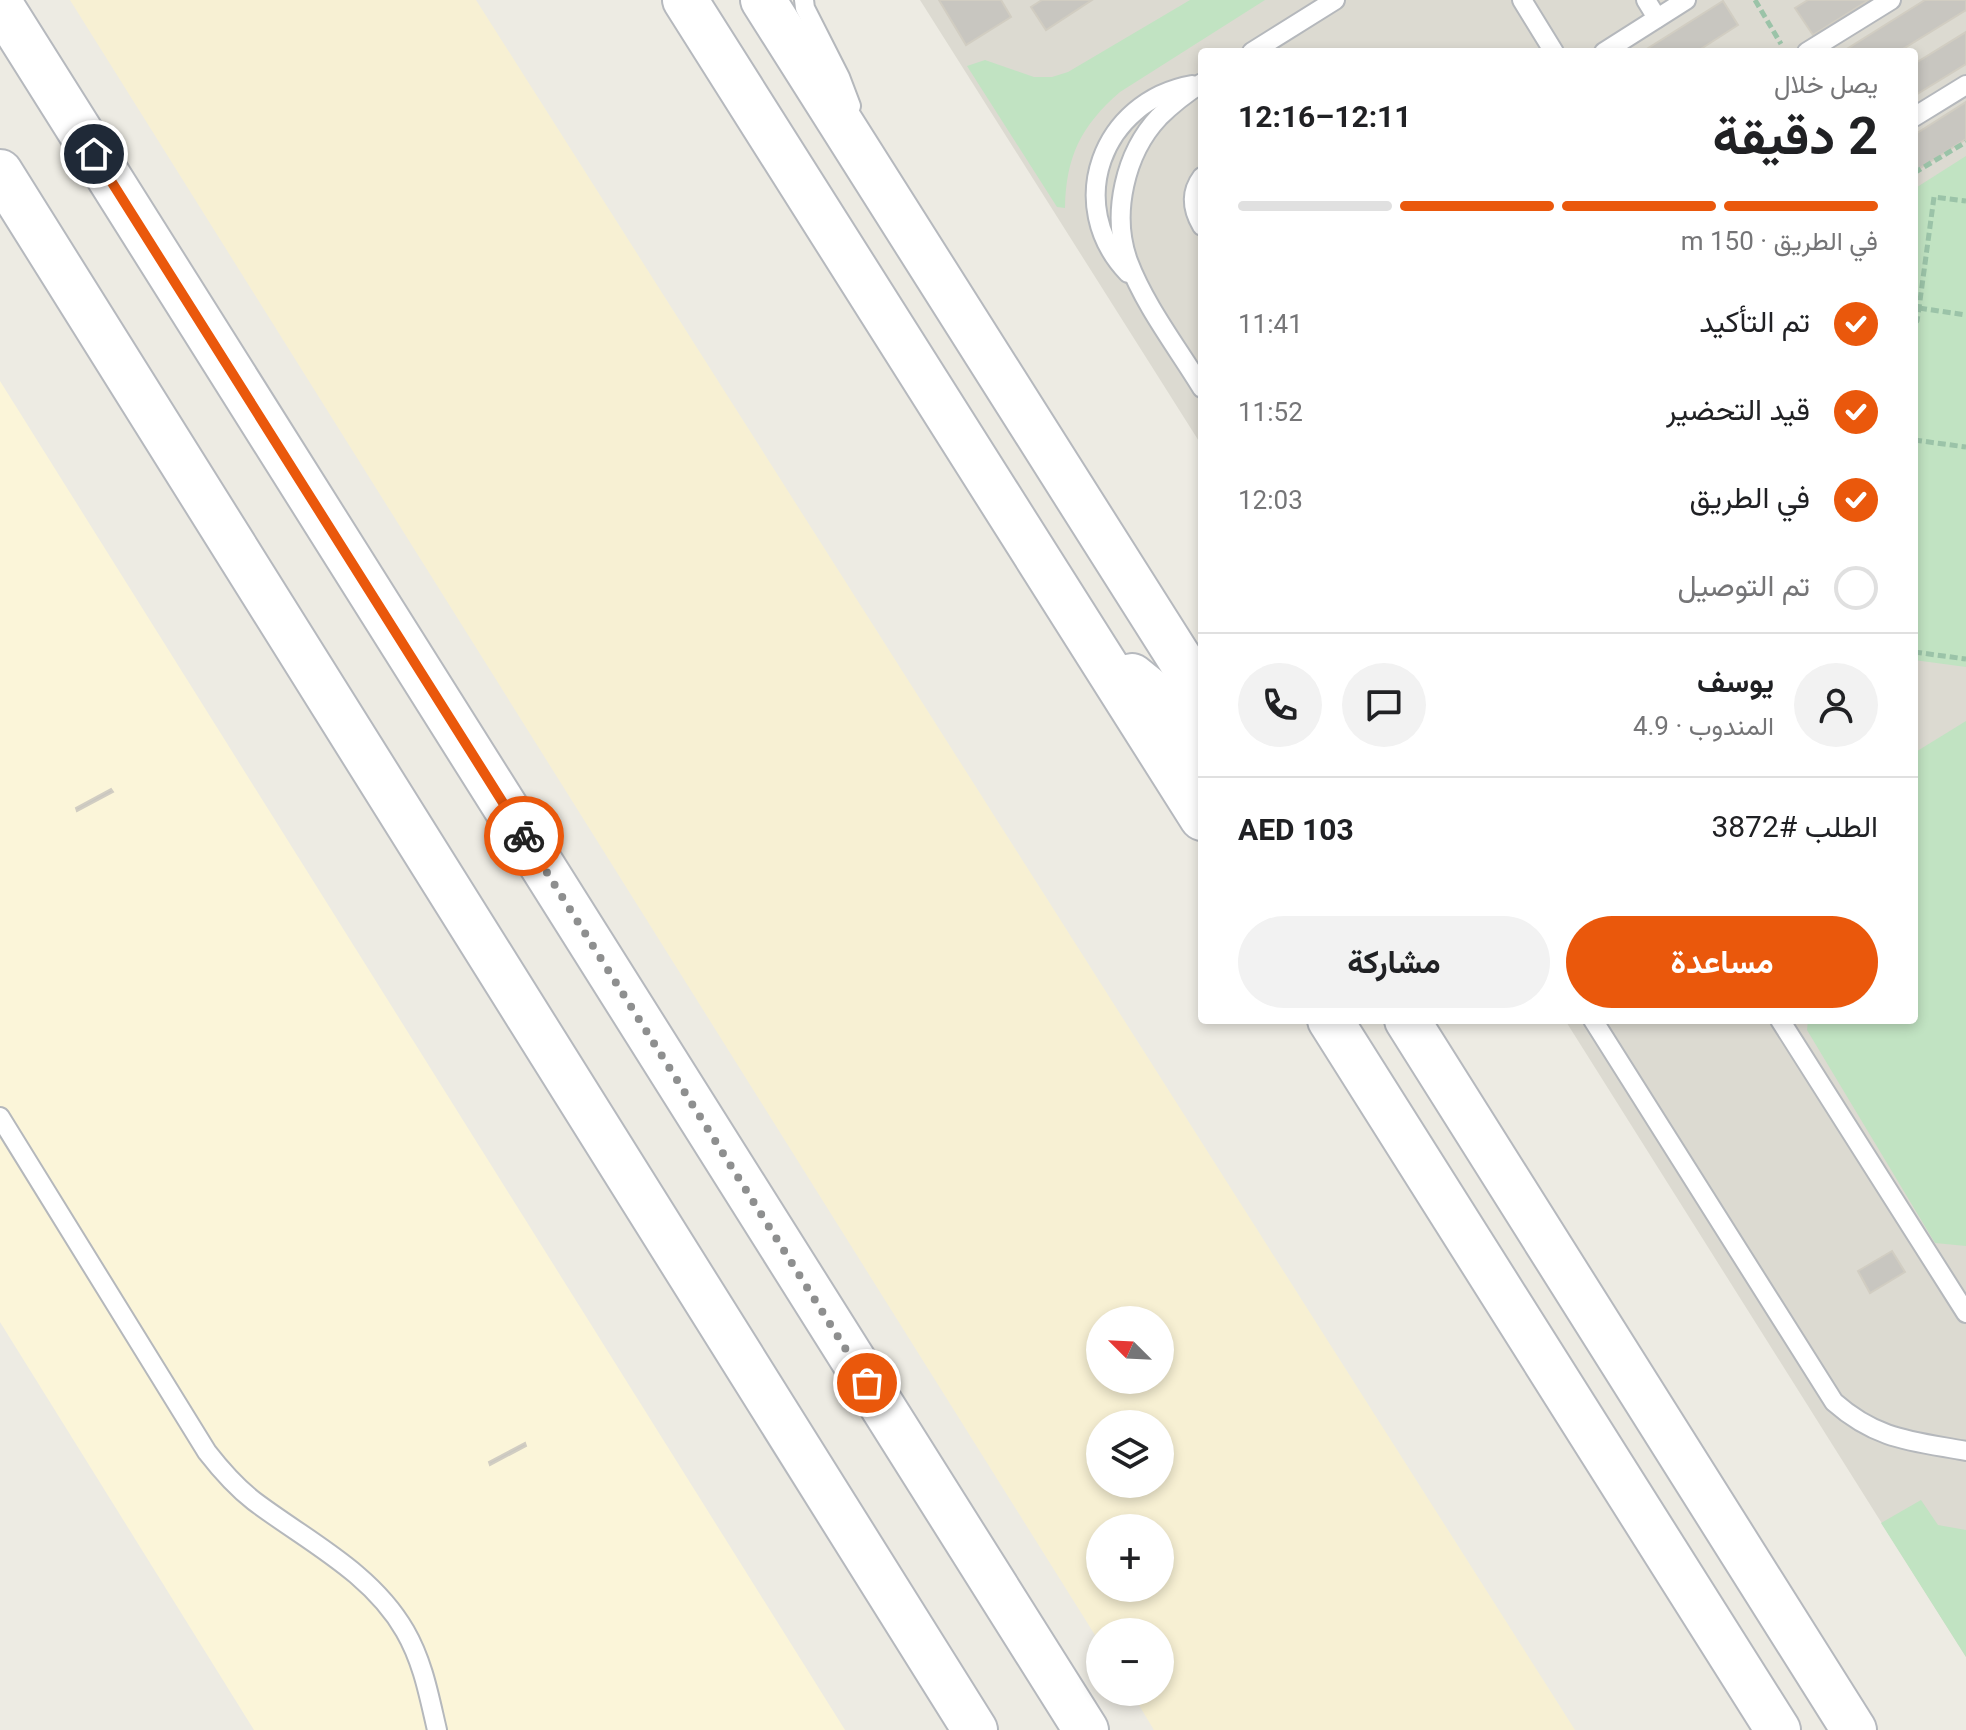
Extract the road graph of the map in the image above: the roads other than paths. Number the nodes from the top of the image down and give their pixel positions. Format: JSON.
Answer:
{"nodes":[{"id":1,"x":685,"y":0,"type":"edge"},
{"id":2,"x":763,"y":0,"type":"edge"},
{"id":3,"x":804,"y":0,"type":"edge"},
{"id":4,"x":1335,"y":0,"type":"edge"},
{"id":5,"x":1522,"y":0,"type":"edge"},
{"id":6,"x":1646,"y":0,"type":"edge"},
{"id":7,"x":1686,"y":0,"type":"edge"},
{"id":8,"x":1891,"y":0,"type":"edge"},
{"id":9,"x":0,"y":4,"type":"edge"},
{"id":10,"x":1657,"y":18,"type":"junction"},
{"id":11,"x":1258,"y":48,"type":"edge"},
{"id":12,"x":1552,"y":48,"type":"edge"},
{"id":13,"x":1610,"y":48,"type":"edge"},
{"id":14,"x":1813,"y":48,"type":"edge"},
{"id":15,"x":1198,"y":84,"type":"edge"},
{"id":16,"x":1966,"y":85,"type":"edge"},
{"id":17,"x":1198,"y":86,"type":"edge"},
{"id":18,"x":1918,"y":115,"type":"edge"},
{"id":19,"x":860,"y":152,"type":"junction"},
{"id":20,"x":0,"y":172,"type":"edge"},
{"id":21,"x":1198,"y":185,"type":"edge"},
{"id":22,"x":1198,"y":217,"type":"edge"},
{"id":23,"x":1138,"y":283,"type":"junction"},
{"id":24,"x":1198,"y":381,"type":"edge"},
{"id":25,"x":1102,"y":659,"type":"junction"},
{"id":26,"x":1198,"y":688,"type":"edge"},
{"id":27,"x":1198,"y":745,"type":"edge"},
{"id":28,"x":1198,"y":812,"type":"edge"},
{"id":29,"x":1333,"y":1024,"type":"edge"},
{"id":30,"x":1410,"y":1024,"type":"edge"},
{"id":31,"x":1596,"y":1024,"type":"edge"},
{"id":32,"x":1783,"y":1024,"type":"edge"},
{"id":33,"x":0,"y":1117,"type":"edge"},
{"id":34,"x":1966,"y":1313,"type":"edge"},
{"id":35,"x":1966,"y":1451,"type":"edge"},
{"id":36,"x":437,"y":1730,"type":"edge"},
{"id":37,"x":975,"y":1730,"type":"edge"},
{"id":38,"x":1086,"y":1730,"type":"edge"},
{"id":39,"x":1778,"y":1730,"type":"edge"},
{"id":40,"x":1854,"y":1730,"type":"edge"}],
"edges":[{"from":1,"to":25,"type":"street"},
{"from":2,"to":19,"type":"street"},
{"from":3,"to":19,"type":"lane"},
{"from":4,"to":11,"type":"lane"},
{"from":5,"to":12,"type":"lane"},
{"from":6,"to":10,"type":"lane"},
{"from":7,"to":10,"type":"lane"},
{"from":8,"to":14,"type":"lane"},
{"from":9,"to":38,"type":"street"},
{"from":10,"to":13,"type":"lane"},
{"from":15,"to":23,"type":"lane"},
{"from":16,"to":18,"type":"lane"},
{"from":17,"to":23,"type":"lane"},
{"from":19,"to":26,"type":"street"},
{"from":20,"to":37,"type":"street"},
{"from":21,"to":22,"type":"lane"},
{"from":23,"to":24,"type":"lane"},
{"from":25,"to":27,"type":"street"},
{"from":25,"to":28,"type":"street"},
{"from":29,"to":39,"type":"street"},
{"from":30,"to":40,"type":"street"},
{"from":31,"to":35,"type":"lane"},
{"from":32,"to":34,"type":"lane"},
{"from":33,"to":36,"type":"lane"}]}
